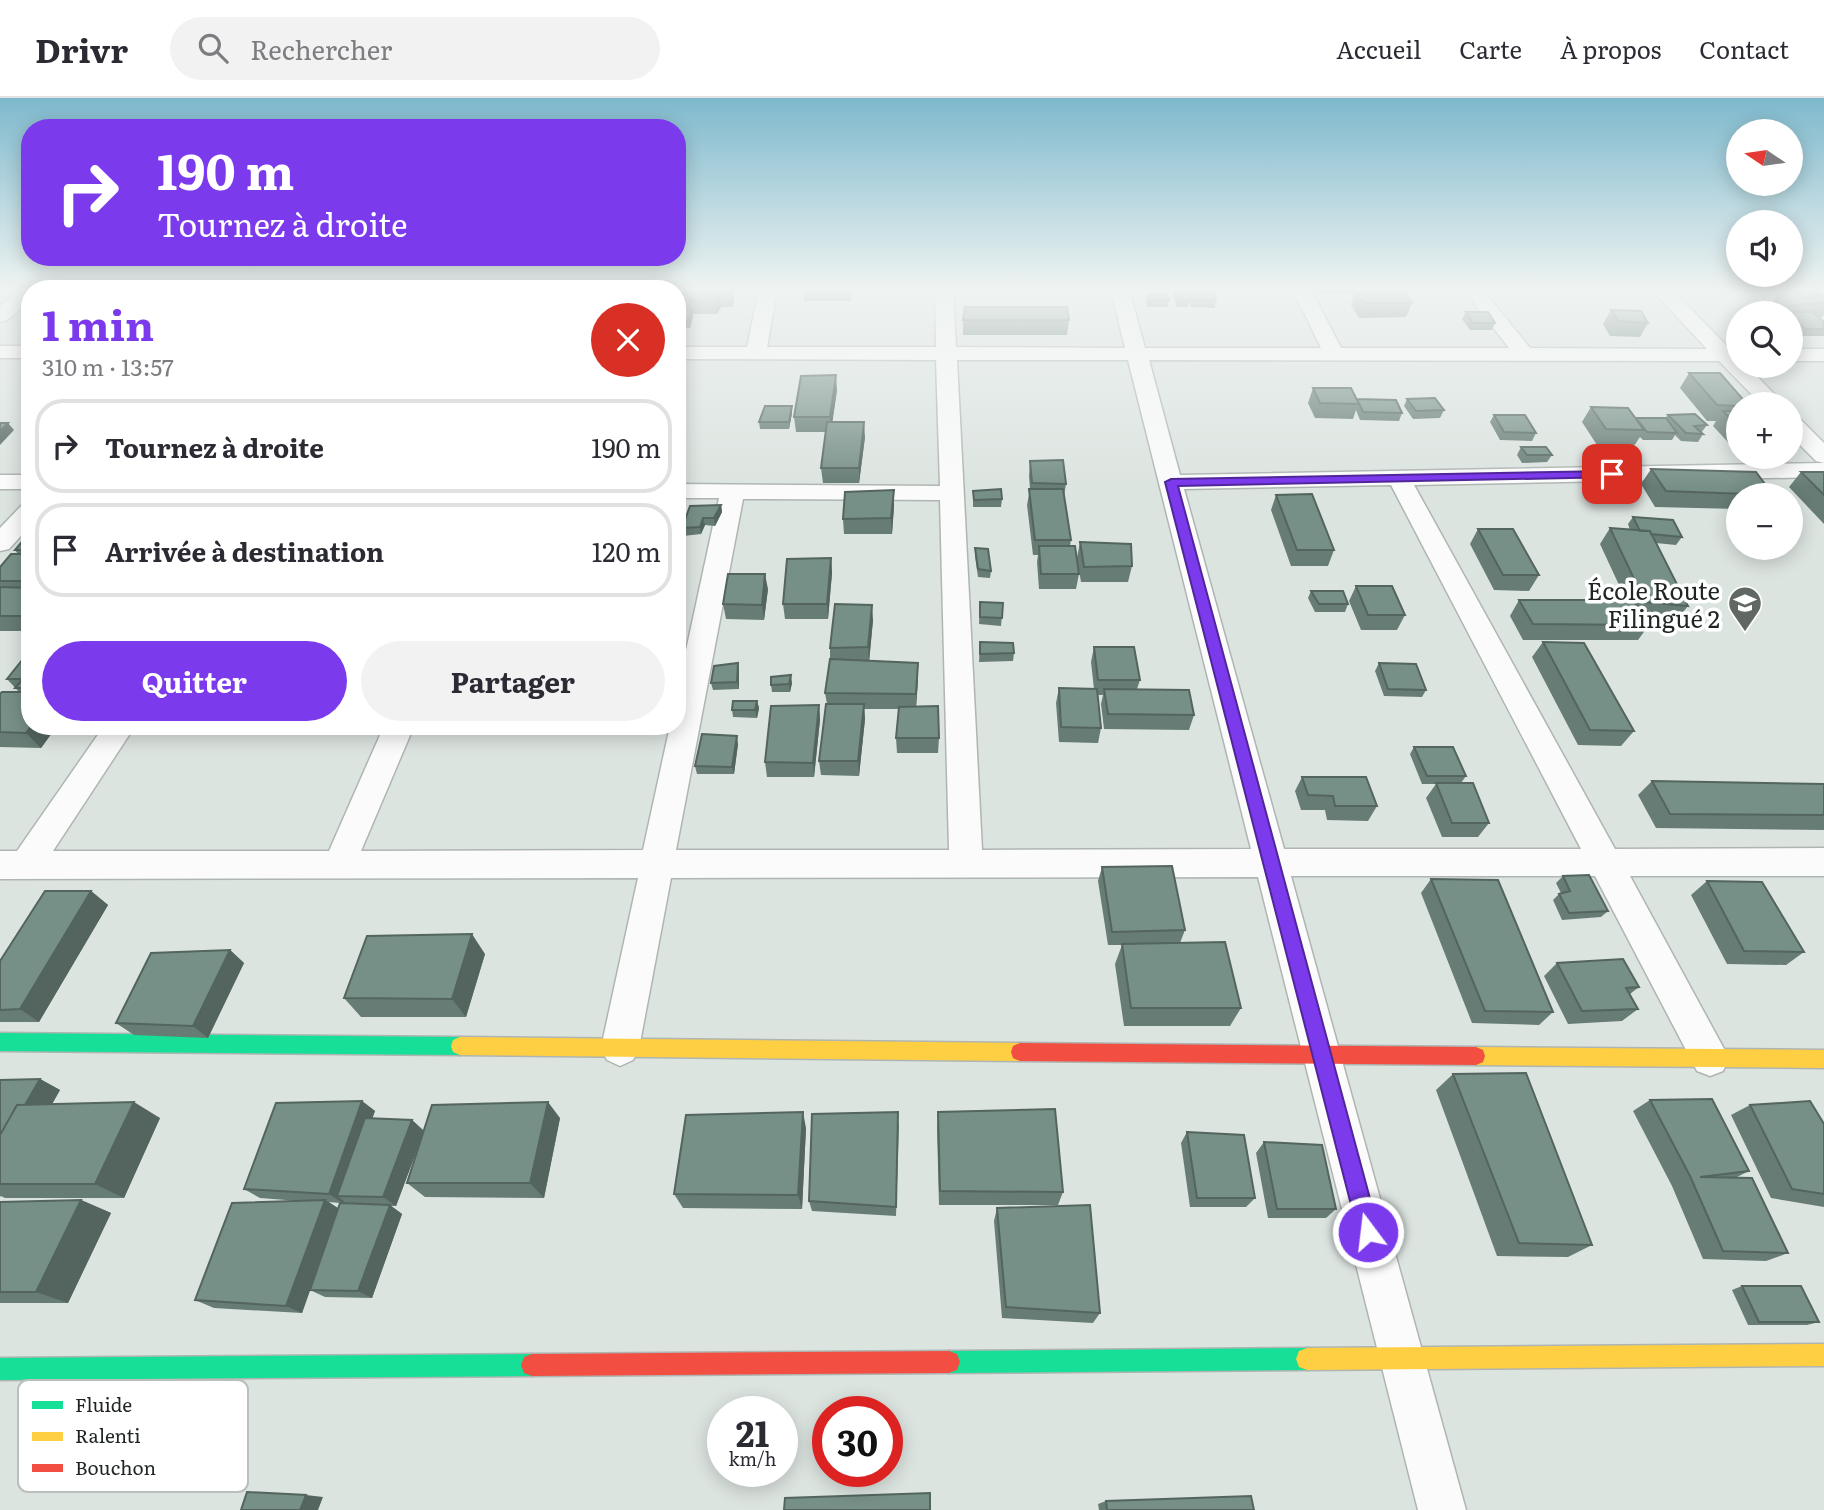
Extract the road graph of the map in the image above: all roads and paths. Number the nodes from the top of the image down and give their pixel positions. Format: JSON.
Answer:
{"nodes":[{"id":1,"x":946,"y":356,"type":"edge"},
{"id":2,"x":1138,"y":356,"type":"edge"},
{"id":3,"x":1751,"y":378,"type":"edge"},
{"id":4,"x":1763,"y":392,"type":"edge"},
{"id":5,"x":1803,"y":435,"type":"edge"},
{"id":6,"x":1824,"y":456,"type":"edge"},
{"id":7,"x":1824,"y":470,"type":"edge"},
{"id":8,"x":1399,"y":478,"type":"junction"},
{"id":9,"x":0,"y":482,"type":"edge"},
{"id":10,"x":21,"y":482,"type":"edge"},
{"id":11,"x":1171,"y":482,"type":"junction"},
{"id":12,"x":686,"y":491,"type":"edge"},
{"id":13,"x":732,"y":492,"type":"junction"},
{"id":14,"x":950,"y":493,"type":"junction"},
{"id":15,"x":21,"y":521,"type":"edge"},
{"id":16,"x":0,"y":543,"type":"edge"},
{"id":17,"x":686,"y":720,"type":"edge"},
{"id":18,"x":113,"y":735,"type":"edge"},
{"id":19,"x":396,"y":735,"type":"edge"},
{"id":20,"x":683,"y":735,"type":"edge"},
{"id":21,"x":1604,"y":862,"type":"junction"},
{"id":22,"x":1824,"y":862,"type":"edge"},
{"id":23,"x":966,"y":863,"type":"junction"},
{"id":24,"x":1271,"y":863,"type":"junction"},
{"id":25,"x":657,"y":864,"type":"junction"},
{"id":26,"x":13,"y":865,"type":"edge"},
{"id":27,"x":340,"y":865,"type":"junction"},
{"id":28,"x":0,"y":1042,"type":"edge"},
{"id":29,"x":620,"y":1048,"type":"junction"},
{"id":30,"x":1322,"y":1055,"type":"junction"},
{"id":31,"x":1710,"y":1058,"type":"junction"},
{"id":32,"x":1824,"y":1059,"type":"edge"},
{"id":33,"x":1824,"y":1355,"type":"edge"},
{"id":34,"x":1402,"y":1359,"type":"junction"},
{"id":35,"x":0,"y":1369,"type":"edge"},
{"id":36,"x":1442,"y":1510,"type":"edge"}],
"edges":[{"from":1,"to":14,"type":"street"},
{"from":2,"to":11,"type":"street"},
{"from":3,"to":4,"type":"street"},
{"from":5,"to":6,"type":"street"},
{"from":7,"to":8,"type":"street"},
{"from":8,"to":11,"type":"street"},
{"from":8,"to":21,"type":"street"},
{"from":9,"to":10,"type":"street"},
{"from":11,"to":24,"type":"street"},
{"from":12,"to":13,"type":"street"},
{"from":13,"to":14,"type":"street"},
{"from":13,"to":17,"type":"street"},
{"from":14,"to":23,"type":"street"},
{"from":15,"to":16,"type":"street"},
{"from":18,"to":26,"type":"street"},
{"from":19,"to":27,"type":"street"},
{"from":20,"to":25,"type":"street"},
{"from":21,"to":22,"type":"street"},
{"from":21,"to":24,"type":"street"},
{"from":21,"to":31,"type":"street"},
{"from":23,"to":24,"type":"street"},
{"from":23,"to":25,"type":"street"},
{"from":24,"to":30,"type":"street"},
{"from":25,"to":27,"type":"street"},
{"from":25,"to":29,"type":"street"},
{"from":26,"to":27,"type":"street"},
{"from":28,"to":29,"type":"street"},
{"from":29,"to":30,"type":"street"},
{"from":30,"to":31,"type":"street"},
{"from":30,"to":34,"type":"street"},
{"from":31,"to":32,"type":"street"},
{"from":33,"to":34,"type":"street"},
{"from":34,"to":35,"type":"street"},
{"from":34,"to":36,"type":"street"}]}
